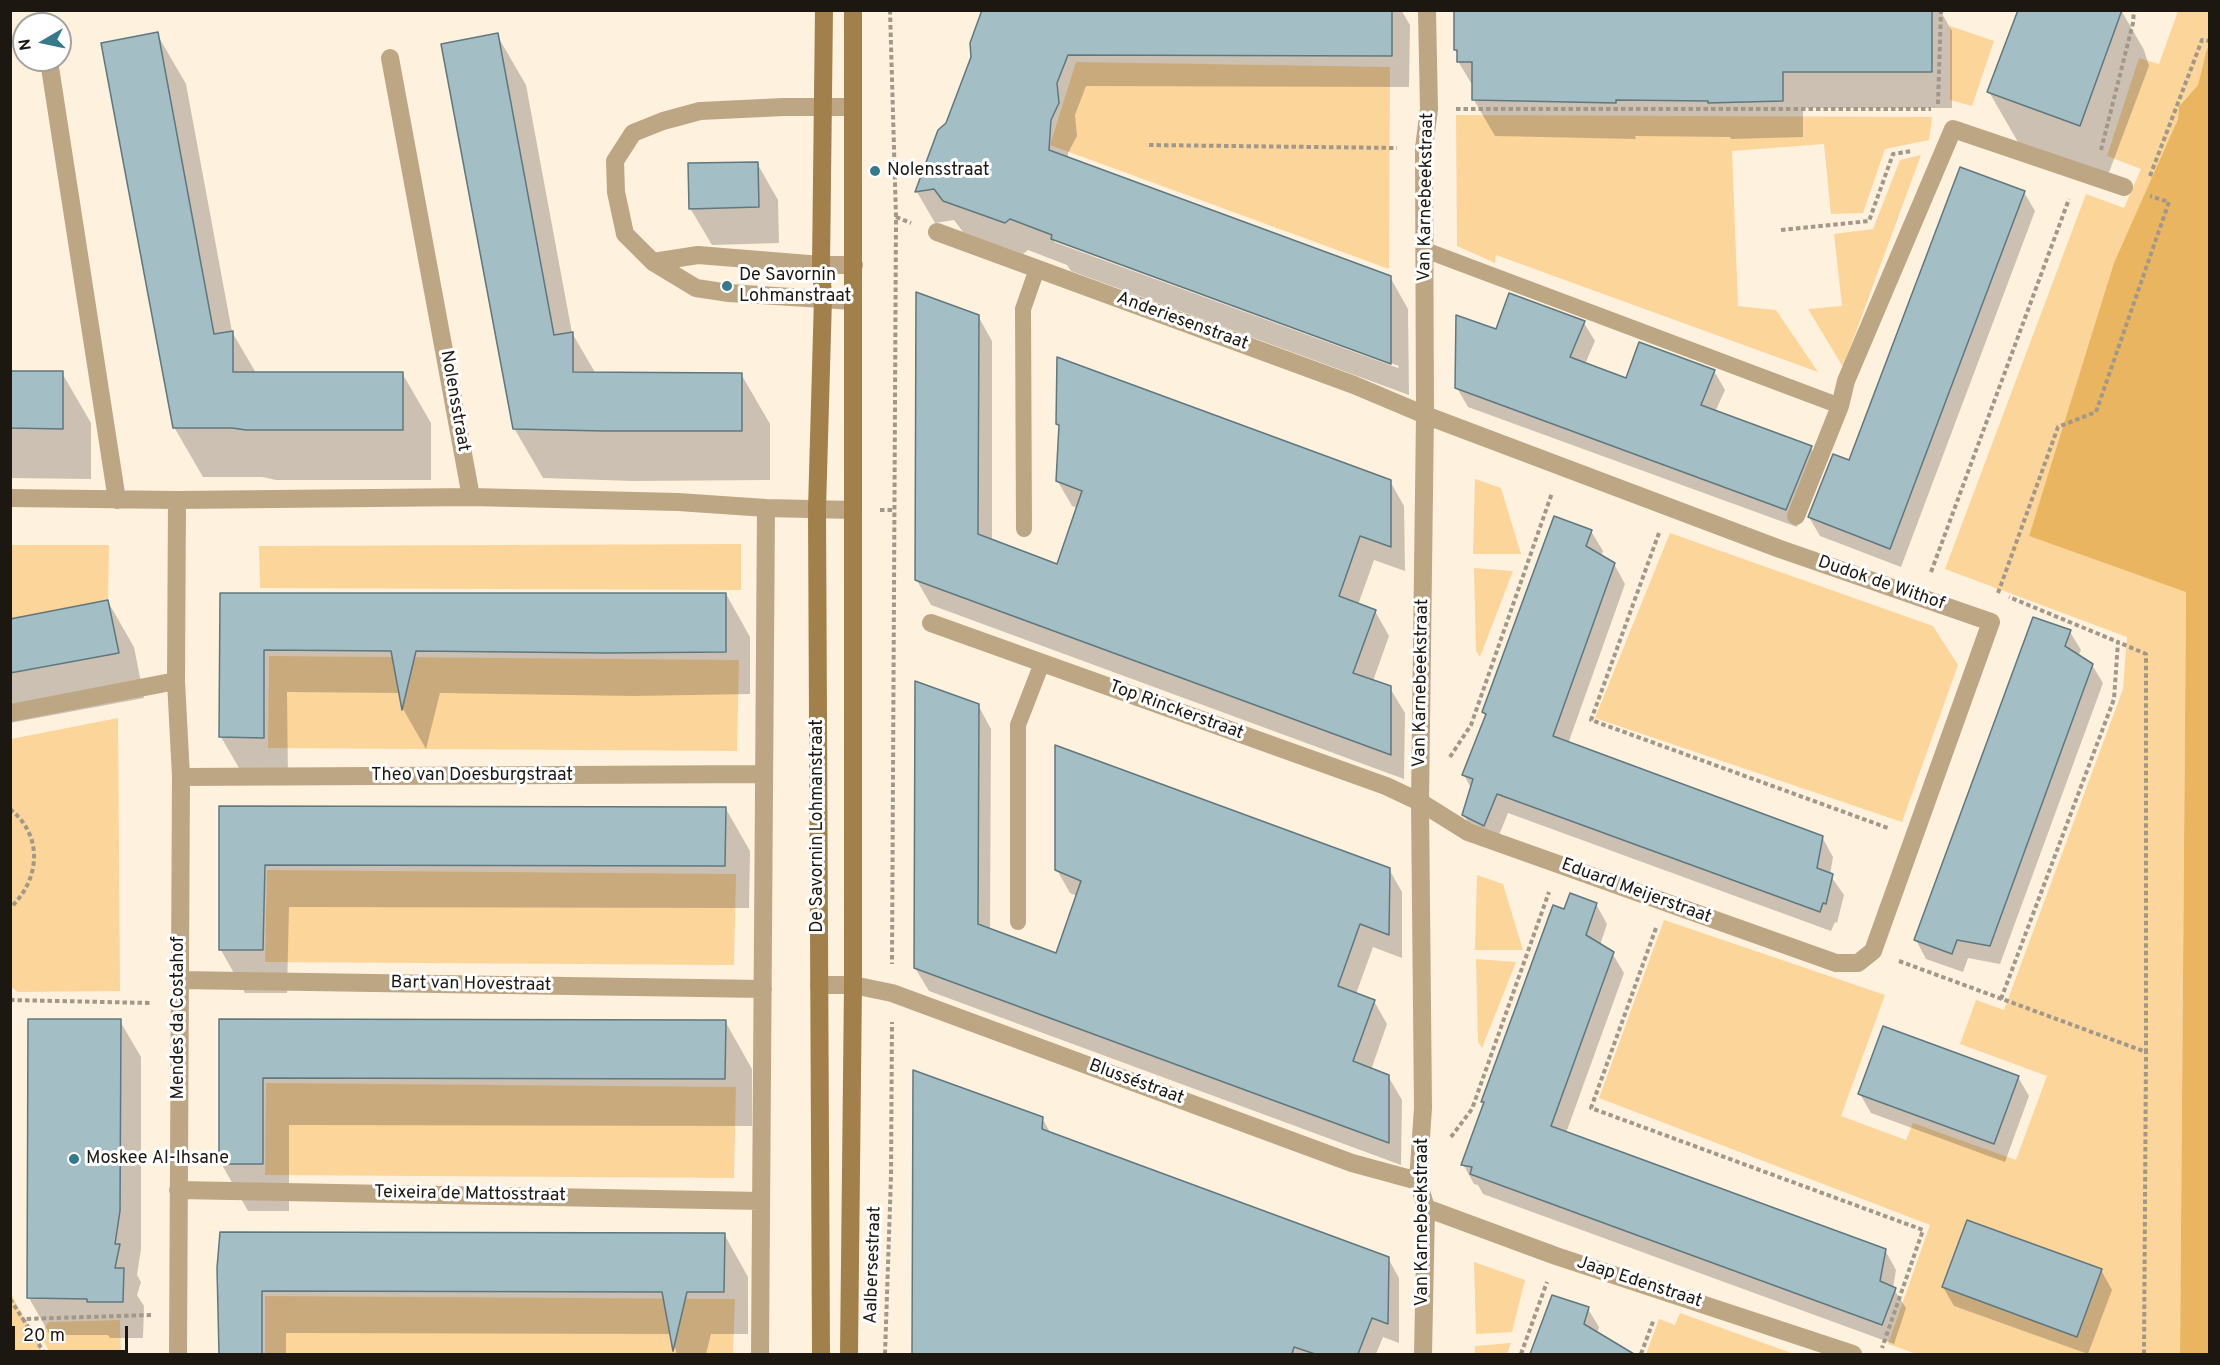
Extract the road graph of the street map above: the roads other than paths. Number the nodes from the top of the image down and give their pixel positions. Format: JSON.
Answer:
{"nodes":[{"id":1,"x":824,"y":10,"type":"edge"},
{"id":2,"x":854,"y":10,"type":"edge"},
{"id":3,"x":1427,"y":10,"type":"edge"},
{"id":4,"x":390,"y":58,"type":"dead end"},
{"id":5,"x":51,"y":72,"type":"edge"},
{"id":6,"x":823,"y":106,"type":"junction"},
{"id":7,"x":854,"y":107,"type":"junction"},
{"id":8,"x":2124,"y":187,"type":"dead end"},
{"id":9,"x":937,"y":232,"type":"dead end"},
{"id":10,"x":1425,"y":250,"type":"junction"},
{"id":11,"x":653,"y":262,"type":"junction"},
{"id":12,"x":821,"y":265,"type":"junction"},
{"id":13,"x":854,"y":265,"type":"junction"},
{"id":14,"x":1037,"y":269,"type":"junction"},
{"id":15,"x":823,"y":298,"type":"junction"},
{"id":16,"x":854,"y":301,"type":"junction"},
{"id":17,"x":1840,"y":406,"type":"junction"},
{"id":18,"x":1425,"y":415,"type":"junction"},
{"id":19,"x":471,"y":497,"type":"junction"},
{"id":20,"x":10,"y":498,"type":"edge"},
{"id":21,"x":117,"y":500,"type":"junction"},
{"id":22,"x":177,"y":500,"type":"junction"},
{"id":23,"x":766,"y":508,"type":"junction"},
{"id":24,"x":817,"y":509,"type":"junction"},
{"id":25,"x":853,"y":510,"type":"junction"},
{"id":26,"x":1796,"y":516,"type":"dead end"},
{"id":27,"x":1024,"y":529,"type":"dead end"},
{"id":28,"x":931,"y":623,"type":"dead end"},
{"id":29,"x":1042,"y":663,"type":"junction"},
{"id":30,"x":176,"y":681,"type":"junction"},
{"id":31,"x":10,"y":713,"type":"edge"},
{"id":32,"x":764,"y":774,"type":"junction"},
{"id":33,"x":181,"y":777,"type":"junction"},
{"id":34,"x":1420,"y":802,"type":"junction"},
{"id":35,"x":1018,"y":922,"type":"dead end"},
{"id":36,"x":1858,"y":963,"type":"joint"},
{"id":37,"x":179,"y":980,"type":"junction"},
{"id":38,"x":819,"y":985,"type":"junction"},
{"id":39,"x":853,"y":985,"type":"junction"},
{"id":40,"x":763,"y":989,"type":"junction"},
{"id":41,"x":1419,"y":1181,"type":"junction"},
{"id":42,"x":178,"y":1190,"type":"junction"},
{"id":43,"x":761,"y":1201,"type":"junction"},
{"id":44,"x":1426,"y":1208,"type":"junction"},
{"id":45,"x":178,"y":1354,"type":"edge"},
{"id":46,"x":760,"y":1354,"type":"edge"},
{"id":47,"x":821,"y":1354,"type":"edge"},
{"id":48,"x":849,"y":1354,"type":"edge"},
{"id":49,"x":1423,"y":1354,"type":"edge"},
{"id":50,"x":1853,"y":1354,"type":"edge"}],
"edges":[{"from":1,"to":6,"type":"street","name":"De Savornin Lohmanstraat"},
{"from":2,"to":7,"type":"street","name":"De Savornin Lohmanstraat"},
{"from":3,"to":10,"type":"street","name":"Van Karnebeekstraat"},
{"from":4,"to":19,"type":"street","name":"Nolensstraat"},
{"from":5,"to":21,"type":"street"},
{"from":6,"to":7,"type":"street"},
{"from":6,"to":11,"type":"street"},
{"from":6,"to":12,"type":"street","name":"De Savornin Lohmanstraat"},
{"from":7,"to":13,"type":"street","name":"De Savornin Lohmanstraat"},
{"from":8,"to":17,"type":"street"},
{"from":9,"to":14,"type":"street","name":"Anderiesenstraat"},
{"from":10,"to":17,"type":"lane"},
{"from":10,"to":18,"type":"street","name":"Van Karnebeekstraat"},
{"from":11,"to":12,"type":"street"},
{"from":11,"to":15,"type":"street"},
{"from":12,"to":13,"type":"street"},
{"from":12,"to":15,"type":"street","name":"De Savornin Lohmanstraat"},
{"from":13,"to":16,"type":"street","name":"De Savornin Lohmanstraat"},
{"from":14,"to":18,"type":"street","name":"Anderiesenstraat"},
{"from":14,"to":27,"type":"lane"},
{"from":15,"to":16,"type":"street"},
{"from":15,"to":24,"type":"street","name":"De Savornin Lohmanstraat"},
{"from":16,"to":25,"type":"street","name":"De Savornin Lohmanstraat"},
{"from":17,"to":26,"type":"street"},
{"from":18,"to":34,"type":"street","name":"Van Karnebeekstraat"},
{"from":18,"to":36,"type":"street","name":"Dudok de Withof"},
{"from":19,"to":22,"type":"street"},
{"from":19,"to":23,"type":"street"},
{"from":20,"to":21,"type":"street"},
{"from":21,"to":22,"type":"street"},
{"from":22,"to":30,"type":"street","name":"Mendes da Costahof"},
{"from":23,"to":24,"type":"street"},
{"from":23,"to":32,"type":"street"},
{"from":24,"to":25,"type":"street"},
{"from":24,"to":38,"type":"street","name":"De Savornin Lohmanstraat"},
{"from":25,"to":39,"type":"street","name":"De Savornin Lohmanstraat"},
{"from":28,"to":29,"type":"street","name":"Top Rinckerstraat"},
{"from":29,"to":34,"type":"street","name":"Top Rinckerstraat"},
{"from":29,"to":35,"type":"lane"},
{"from":30,"to":31,"type":"street"},
{"from":30,"to":33,"type":"street","name":"Mendes da Costahof"},
{"from":32,"to":33,"type":"street","name":"Theo van Doesburgstraat"},
{"from":32,"to":40,"type":"street"},
{"from":33,"to":37,"type":"street","name":"Mendes da Costahof"},
{"from":34,"to":36,"type":"street","name":"Eduard Meijerstraat"},
{"from":34,"to":41,"type":"street","name":"Van Karnebeekstraat"},
{"from":37,"to":40,"type":"street","name":"Bart van Hovestraat"},
{"from":37,"to":42,"type":"street","name":"Mendes da Costahof"},
{"from":38,"to":39,"type":"street","name":"Blusséstraat"},
{"from":38,"to":47,"type":"street","name":"De Savornin Lohmanstraat"},
{"from":39,"to":41,"type":"street","name":"Blusséstraat"},
{"from":39,"to":48,"type":"street","name":"De Savornin Lohmanstraat"},
{"from":40,"to":43,"type":"street"},
{"from":41,"to":44,"type":"street","name":"Van Karnebeekstraat"},
{"from":42,"to":43,"type":"street","name":"Teixeira de Mattosstraat"},
{"from":42,"to":45,"type":"street","name":"Mendes da Costahof"},
{"from":43,"to":46,"type":"street"},
{"from":44,"to":49,"type":"street","name":"Van Karnebeekstraat"},
{"from":44,"to":50,"type":"street","name":"Jaap Edenstraat"}]}
